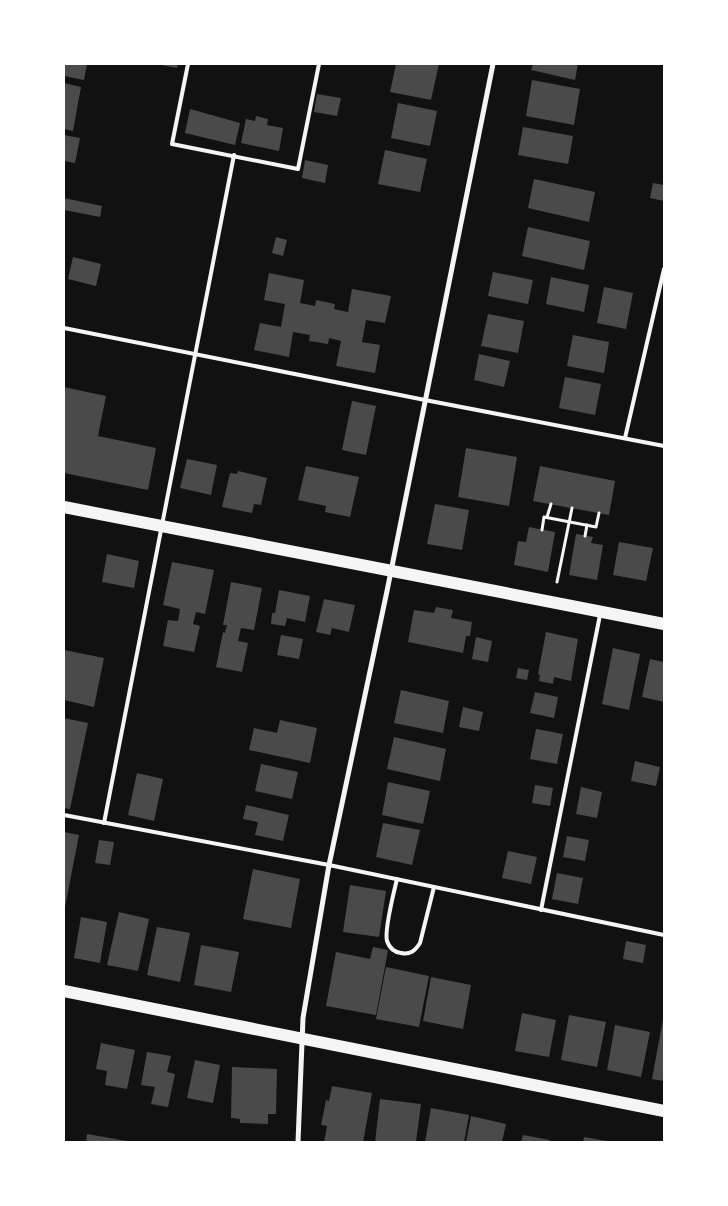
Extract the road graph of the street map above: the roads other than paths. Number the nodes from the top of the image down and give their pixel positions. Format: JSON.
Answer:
{"nodes":[{"id":1,"x":188,"y":64,"type":"edge"},
{"id":2,"x":319,"y":64,"type":"edge"},
{"id":3,"x":493,"y":64,"type":"edge"},
{"id":4,"x":234,"y":155,"type":"junction"},
{"id":5,"x":664,"y":269,"type":"edge"},
{"id":6,"x":64,"y":328,"type":"edge"},
{"id":7,"x":195,"y":354,"type":"junction"},
{"id":8,"x":425,"y":400,"type":"junction"},
{"id":9,"x":625,"y":438,"type":"junction"},
{"id":10,"x":664,"y":446,"type":"edge"},
{"id":11,"x":64,"y":508,"type":"edge"},
{"id":12,"x":162,"y":526,"type":"junction"},
{"id":13,"x":391,"y":570,"type":"junction"},
{"id":14,"x":600,"y":610,"type":"junction"},
{"id":15,"x":664,"y":624,"type":"edge"},
{"id":16,"x":64,"y":815,"type":"edge"},
{"id":17,"x":104,"y":823,"type":"junction"},
{"id":18,"x":329,"y":864,"type":"junction"},
{"id":19,"x":397,"y":879,"type":"junction"},
{"id":20,"x":434,"y":887,"type":"junction"},
{"id":21,"x":541,"y":910,"type":"junction"},
{"id":22,"x":664,"y":935,"type":"edge"},
{"id":23,"x":64,"y":991,"type":"edge"},
{"id":24,"x":302,"y":1040,"type":"junction"},
{"id":25,"x":664,"y":1111,"type":"edge"},
{"id":26,"x":298,"y":1142,"type":"edge"}],
"edges":[{"from":1,"to":4,"type":"lane"},
{"from":2,"to":4,"type":"lane"},
{"from":3,"to":8,"type":"street"},
{"from":4,"to":7,"type":"lane"},
{"from":5,"to":9,"type":"lane"},
{"from":6,"to":7,"type":"lane"},
{"from":7,"to":8,"type":"lane"},
{"from":7,"to":12,"type":"lane"},
{"from":8,"to":9,"type":"lane"},
{"from":8,"to":13,"type":"street"},
{"from":9,"to":10,"type":"lane"},
{"from":11,"to":12,"type":"main road"},
{"from":12,"to":13,"type":"main road"},
{"from":12,"to":17,"type":"lane"},
{"from":13,"to":14,"type":"main road"},
{"from":13,"to":18,"type":"street"},
{"from":14,"to":15,"type":"main road"},
{"from":14,"to":21,"type":"lane"},
{"from":16,"to":17,"type":"lane"},
{"from":17,"to":18,"type":"lane"},
{"from":18,"to":19,"type":"lane"},
{"from":18,"to":24,"type":"street"},
{"from":19,"to":20,"type":"lane"},
{"from":19,"to":20,"type":"lane"},
{"from":20,"to":21,"type":"lane"},
{"from":21,"to":22,"type":"lane"},
{"from":23,"to":24,"type":"main road"},
{"from":24,"to":25,"type":"main road"},
{"from":24,"to":26,"type":"street"}]}
